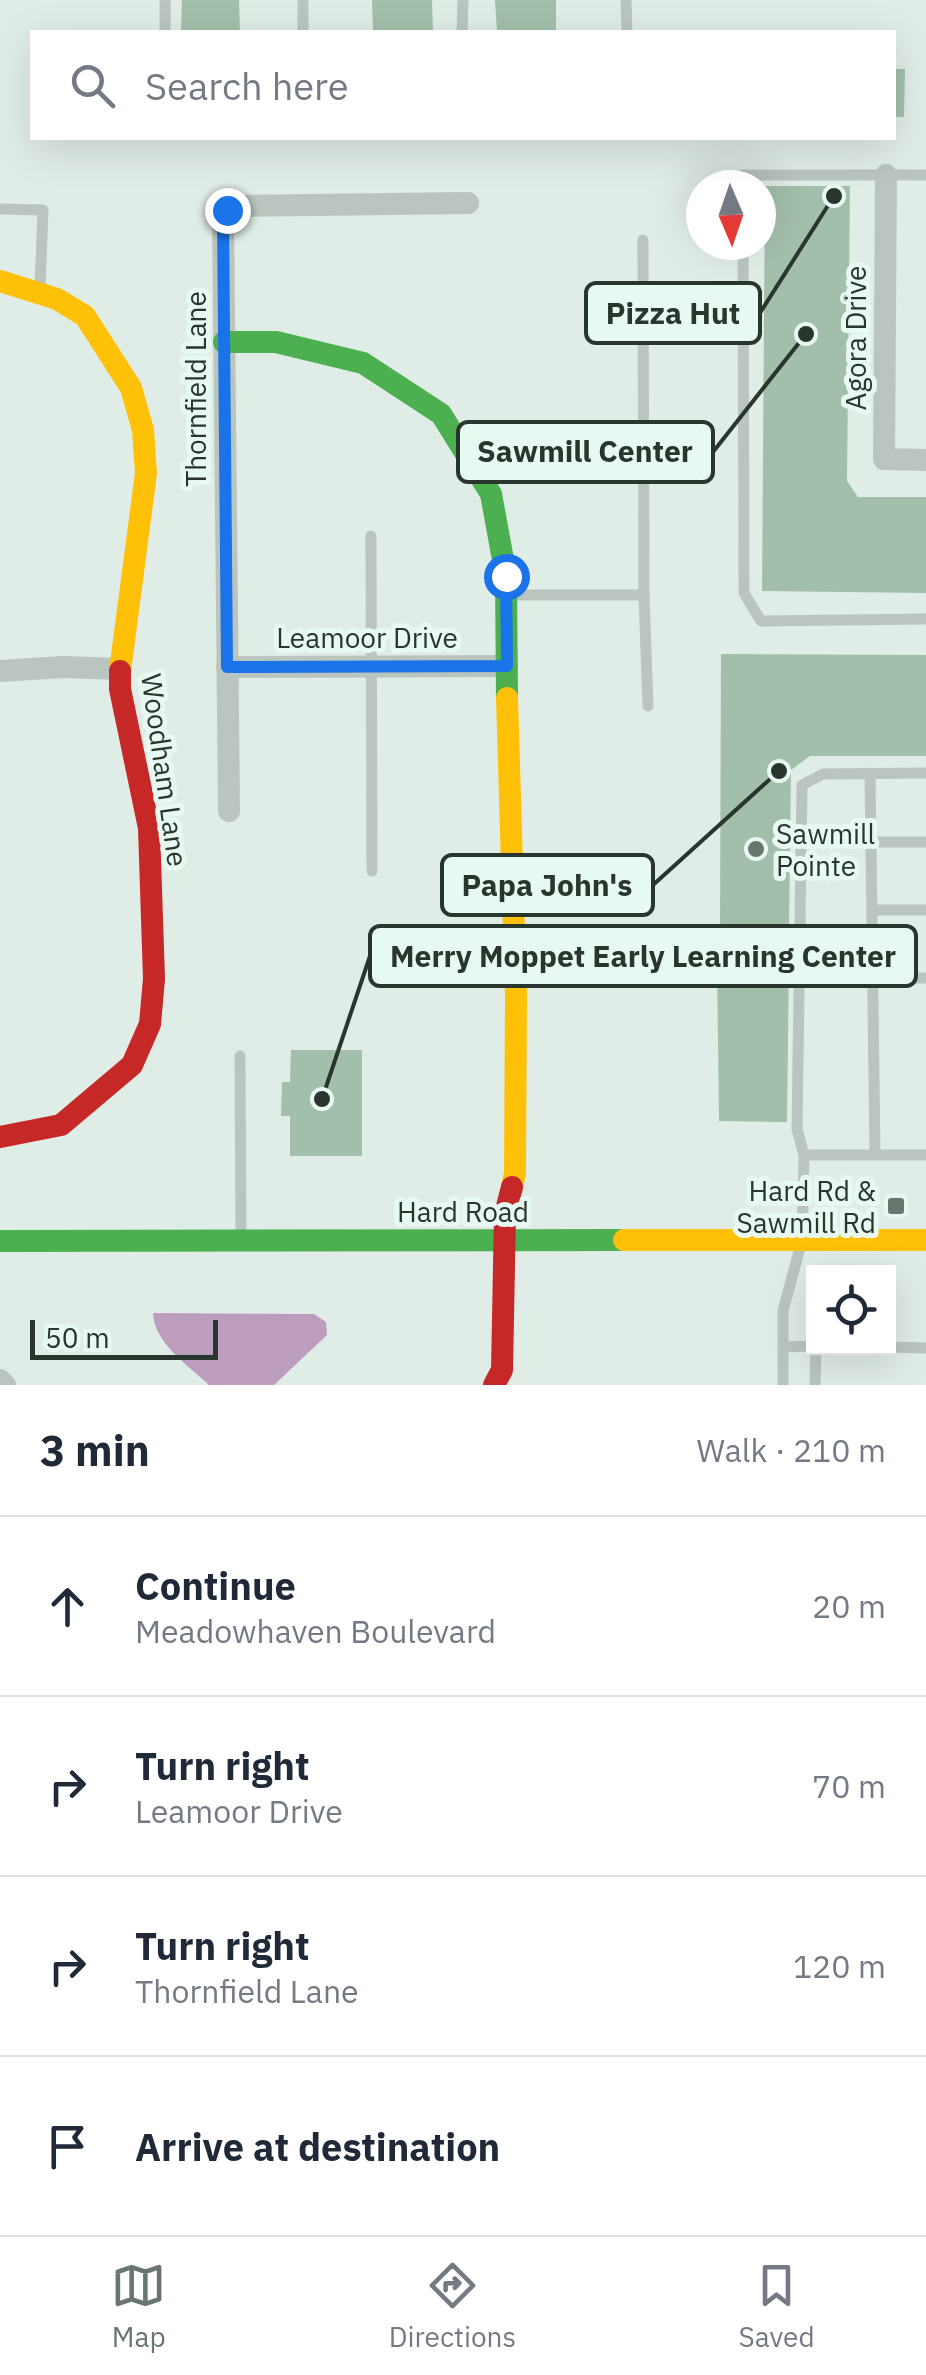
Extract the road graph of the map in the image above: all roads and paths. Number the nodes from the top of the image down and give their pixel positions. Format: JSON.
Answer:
{"nodes":[{"id":1,"x":166,"y":0,"type":"edge"},
{"id":2,"x":303,"y":0,"type":"edge"},
{"id":3,"x":462,"y":0,"type":"edge"},
{"id":4,"x":626,"y":0,"type":"edge"},
{"id":5,"x":165,"y":30,"type":"edge"},
{"id":6,"x":303,"y":30,"type":"edge"},
{"id":7,"x":462,"y":30,"type":"edge"},
{"id":8,"x":626,"y":30,"type":"edge"},
{"id":9,"x":776,"y":175,"type":"edge"},
{"id":10,"x":886,"y":175,"type":"junction"},
{"id":11,"x":926,"y":175,"type":"edge"},
{"id":12,"x":468,"y":203,"type":"dead end"},
{"id":13,"x":0,"y":209,"type":"edge"},
{"id":14,"x":643,"y":240,"type":"dead end"},
{"id":15,"x":742,"y":260,"type":"edge"},
{"id":16,"x":0,"y":281,"type":"edge"},
{"id":17,"x":40,"y":292,"type":"junction"},
{"id":18,"x":224,"y":342,"type":"junction"},
{"id":19,"x":926,"y":460,"type":"edge"},
{"id":20,"x":371,"y":536,"type":"dead end"},
{"id":21,"x":506,"y":595,"type":"junction"},
{"id":22,"x":644,"y":595,"type":"junction"},
{"id":23,"x":926,"y":619,"type":"edge"},
{"id":24,"x":372,"y":666,"type":"junction"},
{"id":25,"x":507,"y":666,"type":"junction"},
{"id":26,"x":227,"y":667,"type":"junction"},
{"id":27,"x":120,"y":669,"type":"junction"},
{"id":28,"x":0,"y":671,"type":"edge"},
{"id":29,"x":648,"y":706,"type":"dead end"},
{"id":30,"x":926,"y":773,"type":"edge"},
{"id":31,"x":870,"y":774,"type":"junction"},
{"id":32,"x":229,"y":811,"type":"dead end"},
{"id":33,"x":871,"y":842,"type":"junction"},
{"id":34,"x":926,"y":842,"type":"edge"},
{"id":35,"x":372,"y":871,"type":"dead end"},
{"id":36,"x":872,"y":910,"type":"junction"},
{"id":37,"x":926,"y":910,"type":"edge"},
{"id":38,"x":872,"y":978,"type":"junction"},
{"id":39,"x":926,"y":978,"type":"edge"},
{"id":40,"x":240,"y":1056,"type":"dead end"},
{"id":41,"x":0,"y":1137,"type":"edge"},
{"id":42,"x":804,"y":1155,"type":"junction"},
{"id":43,"x":875,"y":1155,"type":"junction"},
{"id":44,"x":926,"y":1155,"type":"edge"},
{"id":45,"x":802,"y":1240,"type":"junction"},
{"id":46,"x":926,"y":1240,"type":"edge"},
{"id":47,"x":0,"y":1241,"type":"edge"},
{"id":48,"x":240,"y":1241,"type":"junction"},
{"id":49,"x":506,"y":1241,"type":"junction"},
{"id":50,"x":783,"y":1347,"type":"junction"},
{"id":51,"x":806,"y":1347,"type":"edge"},
{"id":52,"x":896,"y":1348,"type":"edge"},
{"id":53,"x":926,"y":1348,"type":"edge"},
{"id":54,"x":815,"y":1355,"type":"edge"},
{"id":55,"x":494,"y":1385,"type":"edge"},
{"id":56,"x":783,"y":1385,"type":"edge"},
{"id":57,"x":815,"y":1385,"type":"edge"}],
"edges":[{"from":1,"to":5,"type":"lane"},
{"from":2,"to":6,"type":"lane"},
{"from":3,"to":7,"type":"lane"},
{"from":4,"to":8,"type":"lane"},
{"from":9,"to":10,"type":"lane"},
{"from":10,"to":11,"type":"lane"},
{"from":10,"to":19,"type":"street","name":"Agora Drive"},
{"from":12,"to":18,"type":"street","name":"Thornfield Lane"},
{"from":13,"to":17,"type":"lane"},
{"from":14,"to":22,"type":"lane"},
{"from":15,"to":23,"type":"lane"},
{"from":16,"to":17,"type":"street","name":"Woodham Lane"},
{"from":17,"to":27,"type":"street","name":"Woodham Lane"},
{"from":18,"to":21,"type":"street"},
{"from":18,"to":26,"type":"street","name":"Thornfield Lane"},
{"from":20,"to":24,"type":"lane"},
{"from":21,"to":22,"type":"lane"},
{"from":21,"to":25,"type":"street"},
{"from":22,"to":29,"type":"lane"},
{"from":24,"to":25,"type":"street","name":"Leamoor Drive"},
{"from":24,"to":26,"type":"street","name":"Leamoor Drive"},
{"from":24,"to":35,"type":"lane"},
{"from":25,"to":49,"type":"street"},
{"from":26,"to":32,"type":"street","name":"Thornfield Lane"},
{"from":27,"to":28,"type":"street"},
{"from":27,"to":41,"type":"street","name":"Woodham Lane"},
{"from":30,"to":31,"type":"lane"},
{"from":31,"to":33,"type":"lane"},
{"from":31,"to":42,"type":"lane"},
{"from":33,"to":34,"type":"lane"},
{"from":33,"to":36,"type":"lane"},
{"from":36,"to":37,"type":"lane"},
{"from":36,"to":38,"type":"lane"},
{"from":38,"to":39,"type":"lane"},
{"from":38,"to":43,"type":"lane"},
{"from":40,"to":48,"type":"lane"},
{"from":42,"to":43,"type":"lane"},
{"from":42,"to":45,"type":"lane"},
{"from":43,"to":44,"type":"lane"},
{"from":45,"to":46,"type":"street","name":"Hard Road"},
{"from":45,"to":49,"type":"street","name":"Hard Road"},
{"from":45,"to":50,"type":"lane"},
{"from":47,"to":48,"type":"street","name":"Hard Road"},
{"from":48,"to":49,"type":"street","name":"Hard Road"},
{"from":49,"to":55,"type":"street"},
{"from":50,"to":51,"type":"lane"},
{"from":50,"to":56,"type":"lane"},
{"from":52,"to":53,"type":"lane"},
{"from":54,"to":57,"type":"lane"}]}
